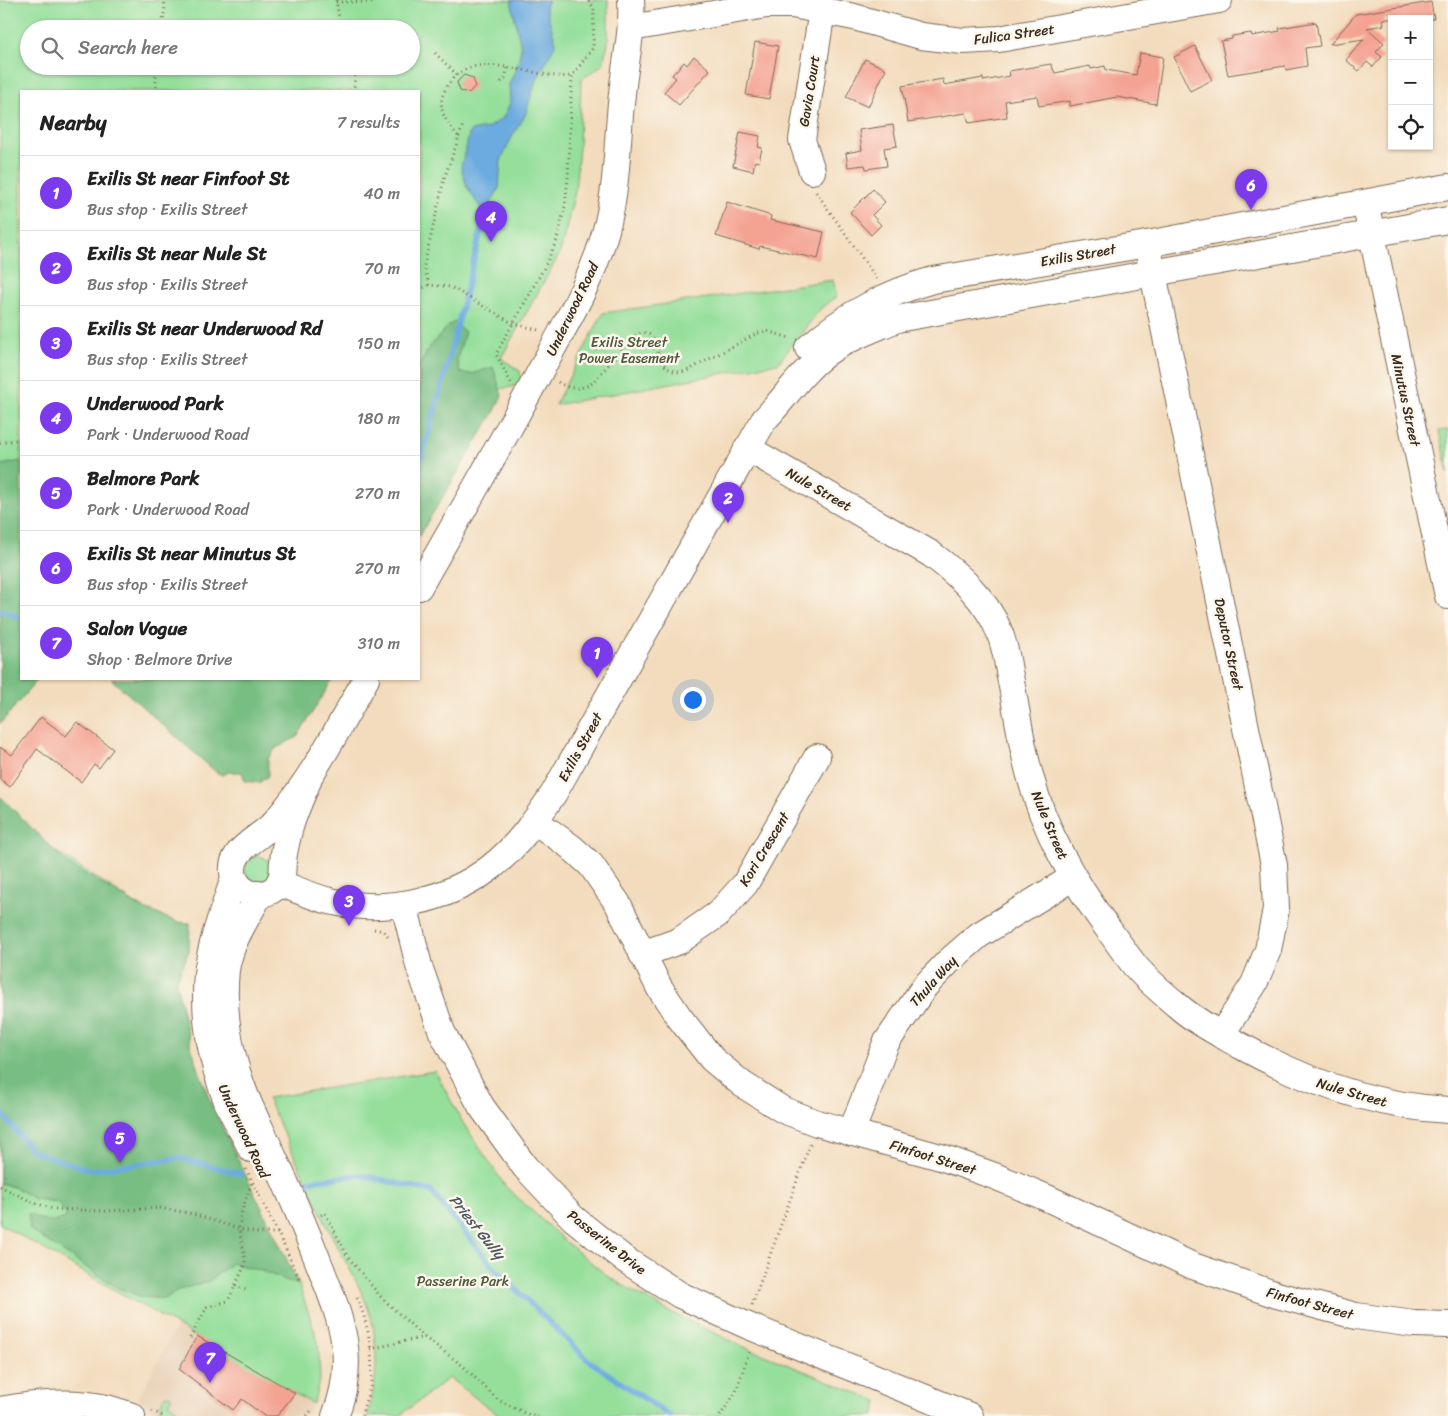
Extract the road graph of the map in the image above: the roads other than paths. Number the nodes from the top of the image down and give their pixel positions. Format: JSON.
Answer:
{"nodes":[{"id":1,"x":631,"y":0,"type":"edge"},
{"id":2,"x":1220,"y":0,"type":"edge"},
{"id":3,"x":822,"y":10,"type":"junction"},
{"id":4,"x":1106,"y":10,"type":"edge"},
{"id":5,"x":631,"y":28,"type":"junction"},
{"id":6,"x":812,"y":171,"type":"road end"},
{"id":7,"x":1448,"y":187,"type":"edge"},
{"id":8,"x":1365,"y":203,"type":"junction"},
{"id":9,"x":1448,"y":220,"type":"edge"},
{"id":10,"x":1371,"y":233,"type":"junction"},
{"id":11,"x":1147,"y":244,"type":"junction"},
{"id":12,"x":1153,"y":272,"type":"junction"},
{"id":13,"x":764,"y":420,"type":"junction"},
{"id":14,"x":747,"y":448,"type":"junction"},
{"id":15,"x":420,"y":585,"type":"edge"},
{"id":16,"x":1448,"y":596,"type":"edge"},
{"id":17,"x":365,"y":680,"type":"edge"},
{"id":18,"x":817,"y":757,"type":"dead end"},
{"id":19,"x":308,"y":781,"type":"junction"},
{"id":20,"x":535,"y":821,"type":"junction"},
{"id":21,"x":250,"y":844,"type":"junction"},
{"id":22,"x":234,"y":878,"type":"junction"},
{"id":23,"x":1072,"y":878,"type":"junction"},
{"id":24,"x":274,"y":880,"type":"junction"},
{"id":25,"x":404,"y":904,"type":"junction"},
{"id":26,"x":642,"y":954,"type":"junction"},
{"id":27,"x":1221,"y":1035,"type":"junction"},
{"id":28,"x":1448,"y":1110,"type":"edge"},
{"id":29,"x":851,"y":1133,"type":"junction"},
{"id":30,"x":291,"y":1229,"type":"junction"},
{"id":31,"x":1448,"y":1326,"type":"edge"},
{"id":32,"x":0,"y":1410,"type":"edge"},
{"id":33,"x":325,"y":1411,"type":"edge"},
{"id":34,"x":132,"y":1416,"type":"edge"},
{"id":35,"x":970,"y":1416,"type":"edge"}],
"edges":[{"from":1,"to":5,"type":"street","name":"Underwood Road"},
{"from":2,"to":4,"type":"street","name":"Fulica Street"},
{"from":3,"to":4,"type":"street","name":"Fulica Street"},
{"from":3,"to":5,"type":"street","name":"Fulica Street"},
{"from":3,"to":6,"type":"street","name":"Gavia Court"},
{"from":5,"to":15,"type":"street","name":"Underwood Road"},
{"from":7,"to":8,"type":"street","name":"Exilis Street"},
{"from":8,"to":10,"type":"street","name":"Minutus Street"},
{"from":8,"to":11,"type":"street","name":"Exilis Street"},
{"from":9,"to":10,"type":"street","name":"Exilis Street"},
{"from":10,"to":12,"type":"street","name":"Exilis Street"},
{"from":10,"to":16,"type":"street","name":"Minutus Street"},
{"from":11,"to":12,"type":"street","name":"Deputor Street"},
{"from":11,"to":13,"type":"street","name":"Exilis Street"},
{"from":12,"to":13,"type":"street","name":"Exilis Street"},
{"from":12,"to":27,"type":"street","name":"Deputor Street"},
{"from":13,"to":14,"type":"street","name":"Exilis Street"},
{"from":14,"to":20,"type":"street","name":"Exilis Street"},
{"from":14,"to":23,"type":"street","name":"Nule Street"},
{"from":17,"to":19,"type":"street","name":"Underwood Road"},
{"from":18,"to":26,"type":"street","name":"Kori Crescent"},
{"from":19,"to":21,"type":"street","name":"Underwood Road"},
{"from":19,"to":24,"type":"street","name":"Underwood Road"},
{"from":20,"to":25,"type":"street","name":"Exilis Street"},
{"from":20,"to":26,"type":"street","name":"Finfoot Street"},
{"from":21,"to":22,"type":"street","name":"Underwood Road"},
{"from":21,"to":24,"type":"street"},
{"from":22,"to":24,"type":"street"},
{"from":22,"to":30,"type":"street","name":"Underwood Road"},
{"from":23,"to":27,"type":"street","name":"Nule Street"},
{"from":23,"to":29,"type":"street","name":"Thula Way"},
{"from":24,"to":25,"type":"street","name":"Exilis Street"},
{"from":24,"to":30,"type":"street","name":"Underwood Road"},
{"from":25,"to":35,"type":"street","name":"Passerine Drive"},
{"from":26,"to":29,"type":"street","name":"Finfoot Street"},
{"from":27,"to":28,"type":"street","name":"Nule Street"},
{"from":29,"to":31,"type":"street","name":"Finfoot Street"},
{"from":30,"to":33,"type":"street","name":"Underwood Road"},
{"from":32,"to":34,"type":"street"}]}
